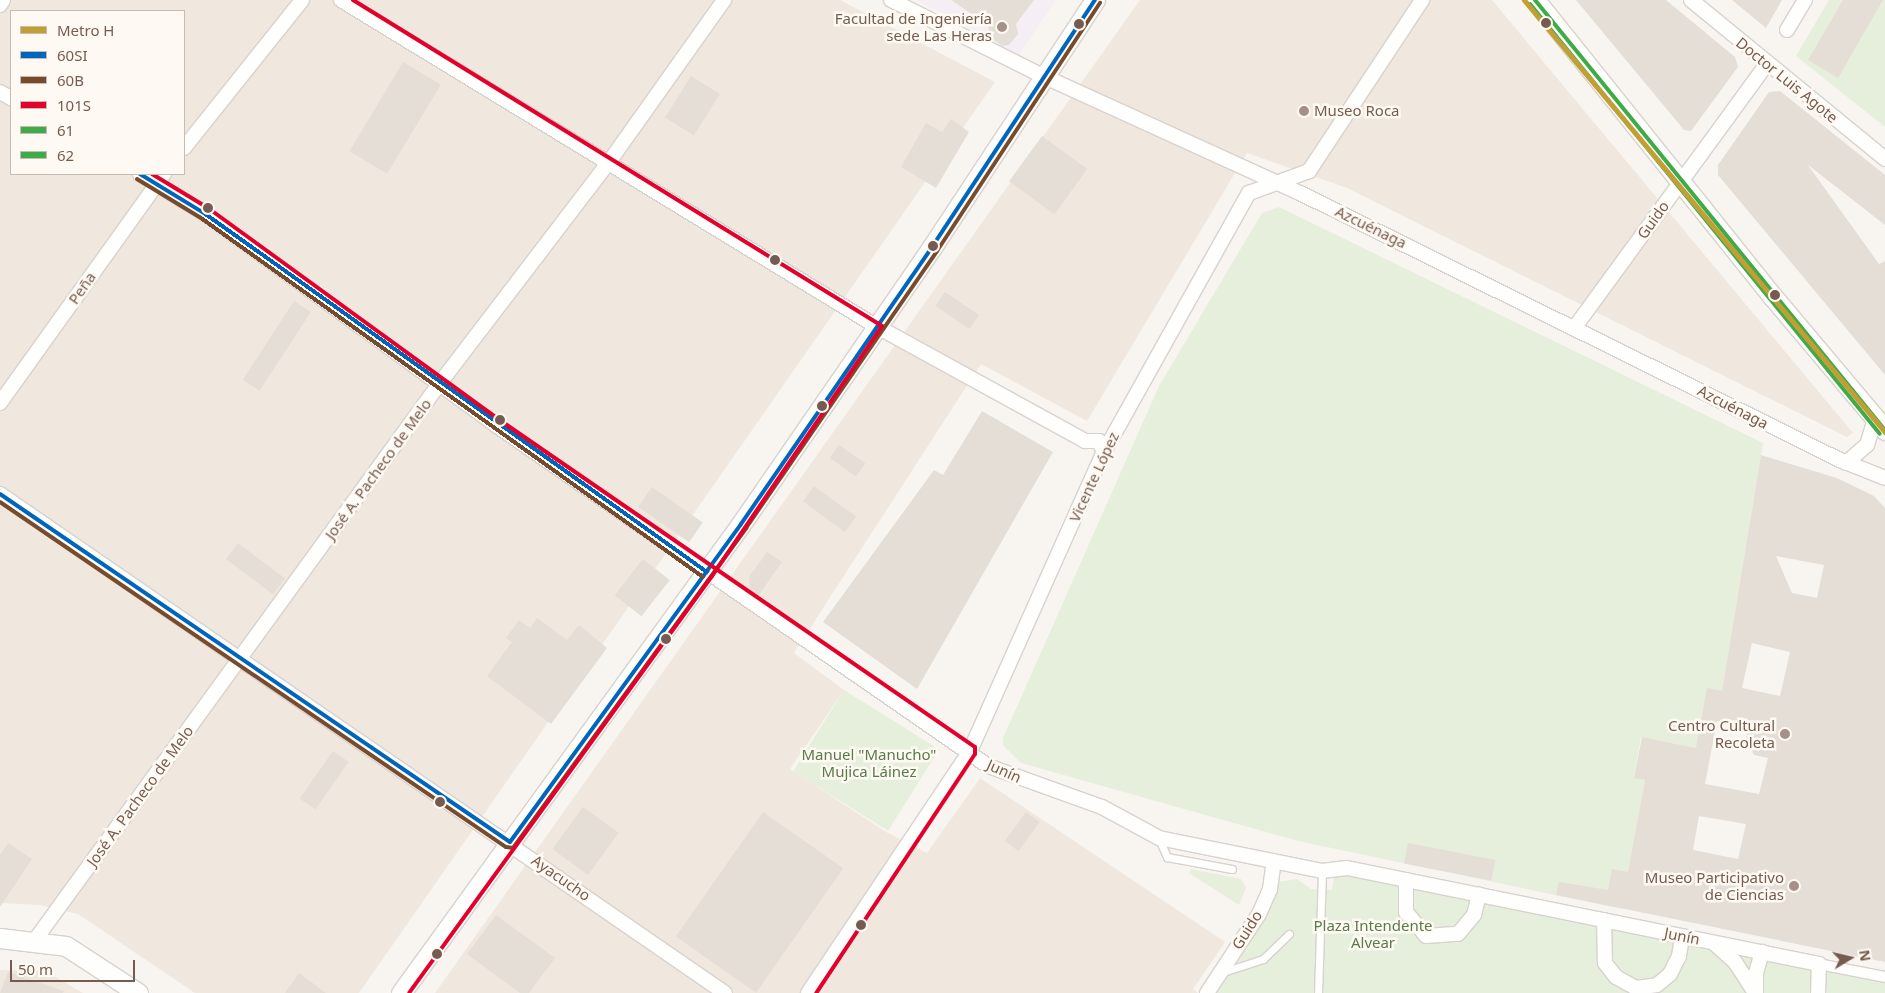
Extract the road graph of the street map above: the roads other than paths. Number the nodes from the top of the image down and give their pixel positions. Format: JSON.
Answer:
{"nodes":[{"id":1,"x":3,"y":0,"type":"edge"},
{"id":2,"x":302,"y":0,"type":"edge"},
{"id":3,"x":341,"y":0,"type":"edge"},
{"id":4,"x":724,"y":0,"type":"edge"},
{"id":5,"x":891,"y":0,"type":"edge"},
{"id":6,"x":1095,"y":0,"type":"edge"},
{"id":7,"x":1422,"y":0,"type":"edge"},
{"id":8,"x":1535,"y":0,"type":"edge"},
{"id":9,"x":1691,"y":0,"type":"edge"},
{"id":10,"x":1804,"y":0,"type":"edge"},
{"id":11,"x":0,"y":5,"type":"edge"},
{"id":12,"x":1787,"y":30,"type":"dead end"},
{"id":13,"x":1766,"y":64,"type":"junction"},
{"id":14,"x":1043,"y":76,"type":"junction"},
{"id":15,"x":185,"y":147,"type":"edge"},
{"id":16,"x":1885,"y":159,"type":"edge"},
{"id":17,"x":609,"y":162,"type":"junction"},
{"id":18,"x":145,"y":175,"type":"edge"},
{"id":19,"x":160,"y":178,"type":"edge"},
{"id":20,"x":1272,"y":181,"type":"junction"},
{"id":21,"x":1680,"y":183,"type":"junction"},
{"id":22,"x":876,"y":326,"type":"junction"},
{"id":23,"x":1575,"y":327,"type":"junction"},
{"id":24,"x":440,"y":383,"type":"junction"},
{"id":25,"x":0,"y":403,"type":"edge"},
{"id":26,"x":1880,"y":424,"type":"edge"},
{"id":27,"x":1104,"y":452,"type":"junction"},
{"id":28,"x":1846,"y":463,"type":"junction"},
{"id":29,"x":1885,"y":478,"type":"edge"},
{"id":30,"x":0,"y":494,"type":"edge"},
{"id":31,"x":707,"y":572,"type":"junction"},
{"id":32,"x":240,"y":659,"type":"junction"},
{"id":33,"x":970,"y":751,"type":"junction"},
{"id":34,"x":1159,"y":838,"type":"junction"},
{"id":35,"x":510,"y":842,"type":"junction"},
{"id":36,"x":1274,"y":862,"type":"junction"},
{"id":37,"x":1232,"y":869,"type":"dead end"},
{"id":38,"x":1322,"y":871,"type":"junction"},
{"id":39,"x":1406,"y":880,"type":"junction"},
{"id":40,"x":1479,"y":895,"type":"junction"},
{"id":41,"x":1604,"y":920,"type":"junction"},
{"id":42,"x":1289,"y":934,"type":"dead end"},
{"id":43,"x":1682,"y":936,"type":"junction"},
{"id":44,"x":0,"y":938,"type":"edge"},
{"id":45,"x":35,"y":940,"type":"junction"},
{"id":46,"x":1714,"y":942,"type":"junction"},
{"id":47,"x":1762,"y":952,"type":"junction"},
{"id":48,"x":1819,"y":964,"type":"junction"},
{"id":49,"x":1220,"y":973,"type":"junction"},
{"id":50,"x":1885,"y":977,"type":"edge"},
{"id":51,"x":138,"y":993,"type":"edge"},
{"id":52,"x":401,"y":993,"type":"edge"},
{"id":53,"x":725,"y":993,"type":"edge"},
{"id":54,"x":808,"y":993,"type":"edge"},
{"id":55,"x":1207,"y":993,"type":"edge"},
{"id":56,"x":1318,"y":993,"type":"edge"},
{"id":57,"x":1756,"y":993,"type":"edge"},
{"id":58,"x":1818,"y":993,"type":"edge"}],
"edges":[{"from":1,"to":11,"type":"street"},
{"from":2,"to":15,"type":"street"},
{"from":3,"to":17,"type":"street"},
{"from":4,"to":17,"type":"street","name":"José A. Pacheco de Melo"},
{"from":5,"to":14,"type":"street","name":"Azcuénaga"},
{"from":6,"to":14,"type":"main road"},
{"from":7,"to":20,"type":"street","name":"Vicente López"},
{"from":8,"to":21,"type":"main road"},
{"from":9,"to":13,"type":"street","name":"Doctor Luis Agote"},
{"from":10,"to":12,"type":"street"},
{"from":13,"to":16,"type":"street","name":"Doctor Luis Agote"},
{"from":13,"to":21,"type":"street","name":"Guido"},
{"from":14,"to":20,"type":"street","name":"Azcuénaga"},
{"from":14,"to":22,"type":"main road"},
{"from":17,"to":22,"type":"street"},
{"from":17,"to":24,"type":"street","name":"José A. Pacheco de Melo"},
{"from":18,"to":19,"type":"street","name":"Junín"},
{"from":19,"to":24,"type":"street","name":"Junín"},
{"from":19,"to":25,"type":"street","name":"Peña"},
{"from":20,"to":23,"type":"street","name":"Azcuénaga"},
{"from":20,"to":27,"type":"street","name":"Vicente López"},
{"from":21,"to":23,"type":"street","name":"Guido"},
{"from":21,"to":26,"type":"main road"},
{"from":22,"to":27,"type":"street"},
{"from":22,"to":31,"type":"main road"},
{"from":23,"to":28,"type":"street","name":"Azcuénaga"},
{"from":24,"to":31,"type":"street","name":"Junín"},
{"from":24,"to":32,"type":"street","name":"José A. Pacheco de Melo"},
{"from":26,"to":28,"type":"street"},
{"from":27,"to":33,"type":"street","name":"Vicente López"},
{"from":28,"to":29,"type":"street","name":"Azcuénaga"},
{"from":30,"to":32,"type":"street","name":"Ayacucho"},
{"from":31,"to":33,"type":"street","name":"Junín"},
{"from":31,"to":35,"type":"main road"},
{"from":32,"to":35,"type":"street","name":"Ayacucho"},
{"from":32,"to":45,"type":"street","name":"José A. Pacheco de Melo"},
{"from":33,"to":34,"type":"street","name":"Junín"},
{"from":33,"to":54,"type":"street","name":"Vicente López"},
{"from":34,"to":36,"type":"street","name":"Junín"},
{"from":34,"to":37,"type":"lane"},
{"from":35,"to":52,"type":"main road"},
{"from":35,"to":53,"type":"street","name":"Ayacucho"},
{"from":36,"to":38,"type":"street","name":"Junín"},
{"from":36,"to":49,"type":"street","name":"Guido"},
{"from":38,"to":39,"type":"street","name":"Junín"},
{"from":38,"to":56,"type":"lane"},
{"from":39,"to":40,"type":"street","name":"Junín"},
{"from":39,"to":40,"type":"street"},
{"from":40,"to":41,"type":"street","name":"Junín"},
{"from":41,"to":43,"type":"street","name":"Junín"},
{"from":41,"to":43,"type":"street"},
{"from":42,"to":49,"type":"lane"},
{"from":43,"to":46,"type":"street","name":"Junín"},
{"from":44,"to":45,"type":"main road"},
{"from":45,"to":51,"type":"main road"},
{"from":46,"to":47,"type":"street","name":"Junín"},
{"from":46,"to":57,"type":"street"},
{"from":47,"to":48,"type":"street","name":"Junín"},
{"from":47,"to":57,"type":"street"},
{"from":48,"to":50,"type":"street","name":"Junín"},
{"from":48,"to":58,"type":"street"},
{"from":49,"to":55,"type":"street","name":"Guido"}]}
